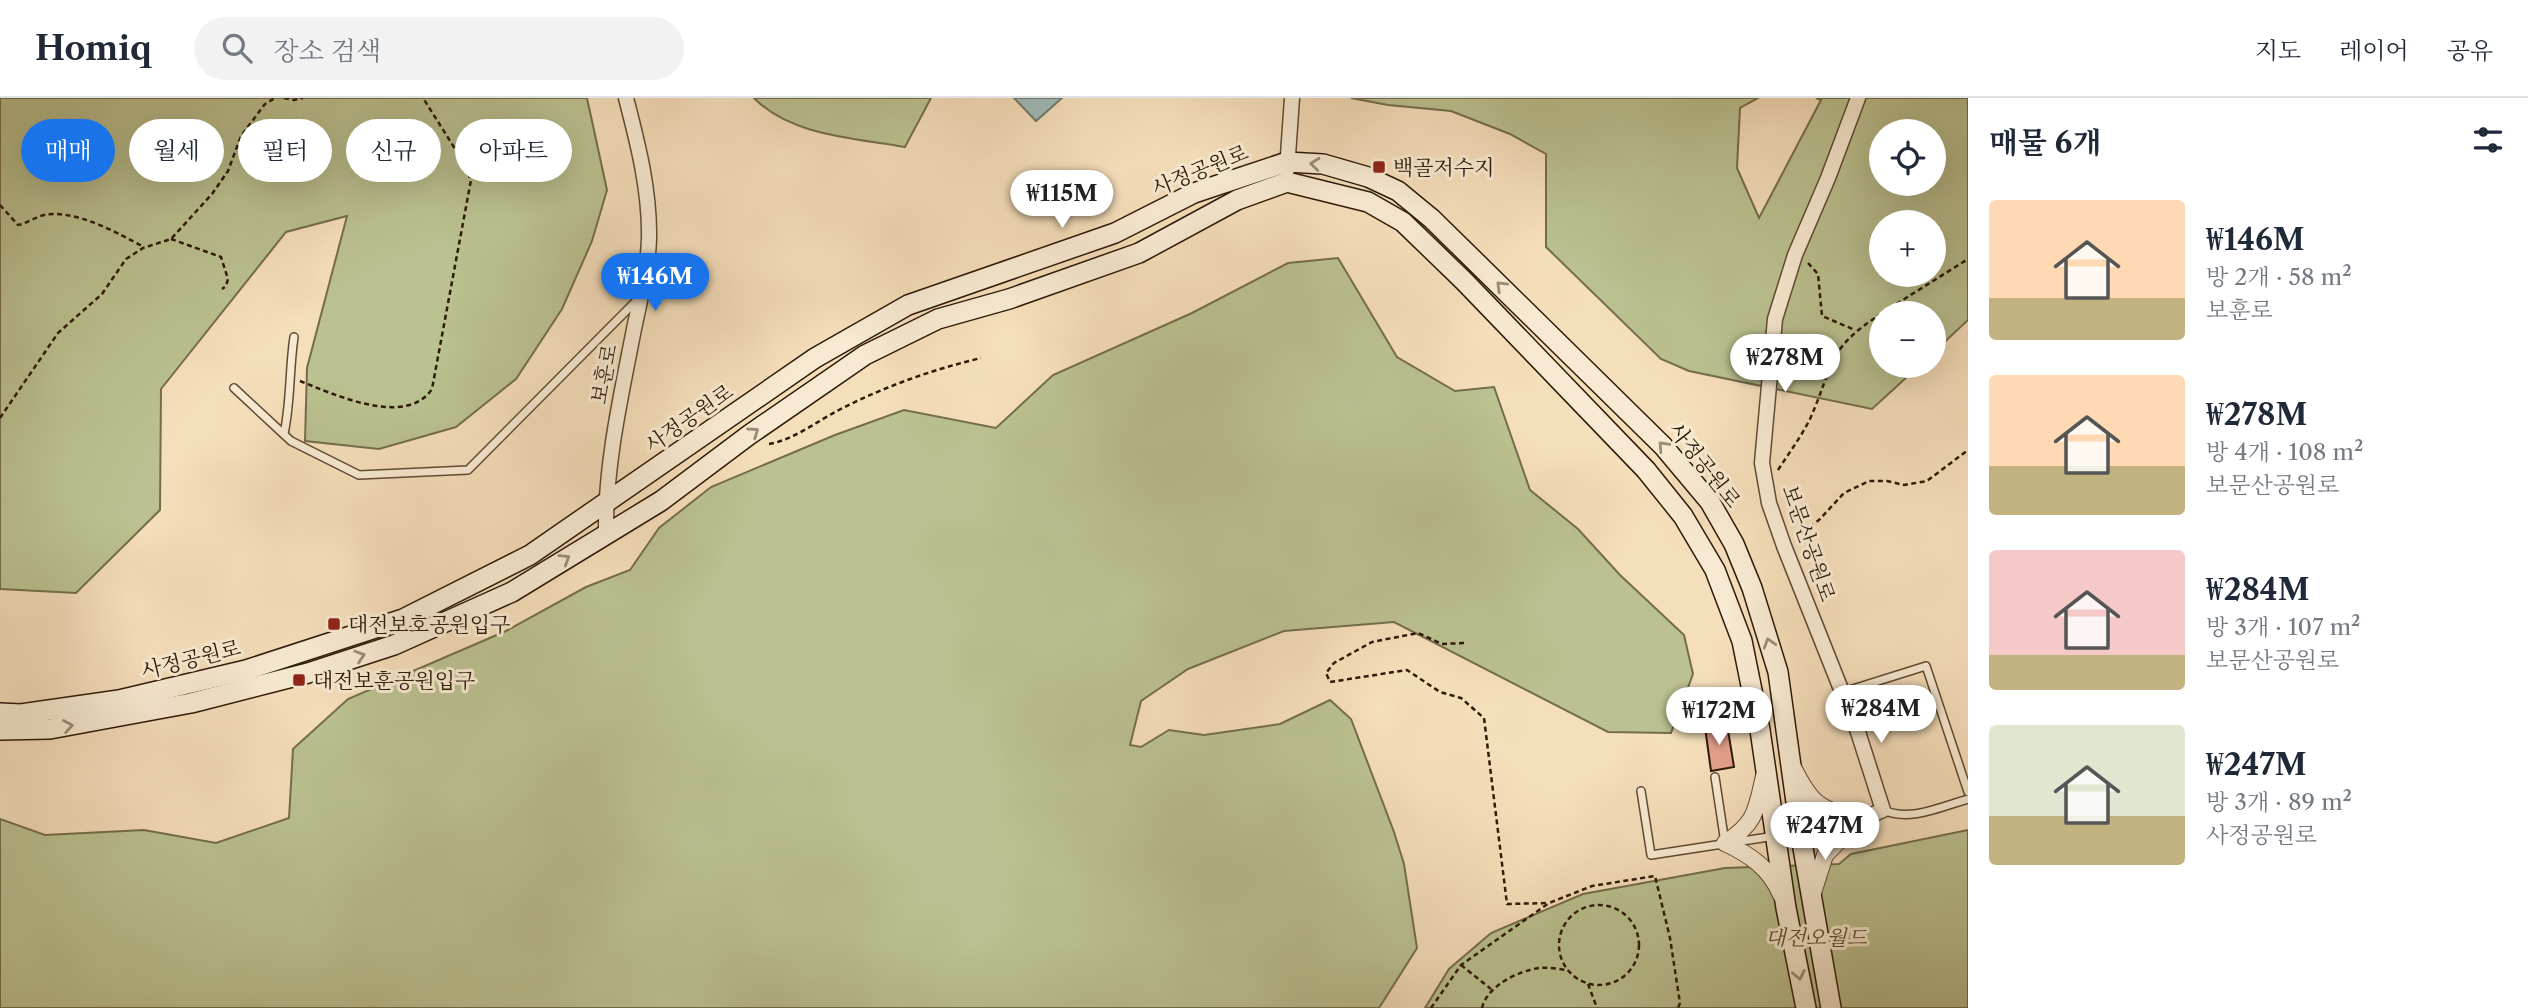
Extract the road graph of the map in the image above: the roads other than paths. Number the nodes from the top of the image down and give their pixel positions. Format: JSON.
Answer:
{"nodes":[{"id":1,"x":625,"y":98,"type":"edge"},
{"id":2,"x":1292,"y":98,"type":"edge"},
{"id":3,"x":1858,"y":98,"type":"edge"},
{"id":4,"x":1287,"y":162,"type":"junction"},
{"id":5,"x":1287,"y":182,"type":"junction"},
{"id":6,"x":640,"y":297,"type":"junction"},
{"id":7,"x":294,"y":337,"type":"dead end"},
{"id":8,"x":234,"y":388,"type":"dead end"},
{"id":9,"x":284,"y":434,"type":"junction"},
{"id":10,"x":605,"y":503,"type":"junction"},
{"id":11,"x":606,"y":534,"type":"junction"},
{"id":12,"x":1843,"y":692,"type":"junction"},
{"id":13,"x":0,"y":713,"type":"edge"},
{"id":14,"x":0,"y":730,"type":"edge"},
{"id":15,"x":1790,"y":763,"type":"junction"},
{"id":16,"x":1766,"y":766,"type":"junction"},
{"id":17,"x":1715,"y":777,"type":"dead end"},
{"id":18,"x":1641,"y":792,"type":"dead end"},
{"id":19,"x":1968,"y":792,"type":"edge"},
{"id":20,"x":1968,"y":799,"type":"edge"},
{"id":21,"x":1883,"y":810,"type":"junction"},
{"id":22,"x":1860,"y":820,"type":"junction"},
{"id":23,"x":1800,"y":831,"type":"junction"},
{"id":24,"x":1776,"y":835,"type":"junction"},
{"id":25,"x":1726,"y":843,"type":"junction"},
{"id":26,"x":1811,"y":898,"type":"junction"},
{"id":27,"x":1786,"y":908,"type":"junction"},
{"id":28,"x":1805,"y":1008,"type":"edge"},
{"id":29,"x":1831,"y":1008,"type":"edge"}],
"edges":[{"from":1,"to":6,"type":"street","name":"보훈로"},
{"from":2,"to":4,"type":"street"},
{"from":3,"to":12,"type":"street","name":"보문산공원로"},
{"from":4,"to":5,"type":"street"},
{"from":4,"to":10,"type":"main road","name":"사정공원로"},
{"from":15,"to":4,"type":"main road","name":"사정공원로","one_way":true},
{"from":11,"to":5,"type":"main road","name":"사정공원로","one_way":true},
{"from":5,"to":16,"type":"main road"},
{"from":6,"to":9,"type":"lane"},
{"from":6,"to":10,"type":"street","name":"보훈로"},
{"from":7,"to":9,"type":"lane"},
{"from":8,"to":9,"type":"lane"},
{"from":10,"to":11,"type":"street","name":"보훈로"},
{"from":10,"to":13,"type":"main road","name":"사정공원로"},
{"from":14,"to":11,"type":"main road","name":"사정공원로","one_way":true},
{"from":12,"to":19,"type":"lane"},
{"from":12,"to":21,"type":"street","name":"보문산공원로"},
{"from":15,"to":22,"type":"street"},
{"from":15,"to":23,"type":"main road","name":"사정공원로"},
{"from":16,"to":24,"type":"main road"},
{"from":16,"to":25,"type":"street"},
{"from":17,"to":25,"type":"lane"},
{"from":18,"to":25,"type":"lane"},
{"from":20,"to":21,"type":"lane"},
{"from":21,"to":22,"type":"street"},
{"from":22,"to":23,"type":"street"},
{"from":22,"to":26,"type":"street"},
{"from":23,"to":24,"type":"street"},
{"from":23,"to":26,"type":"main road","name":"사정공원로"},
{"from":24,"to":25,"type":"lane"},
{"from":24,"to":27,"type":"main road"},
{"from":25,"to":27,"type":"street"},
{"from":26,"to":29,"type":"main road","name":"사정공원로"},
{"from":27,"to":28,"type":"main road","one_way":true}]}
